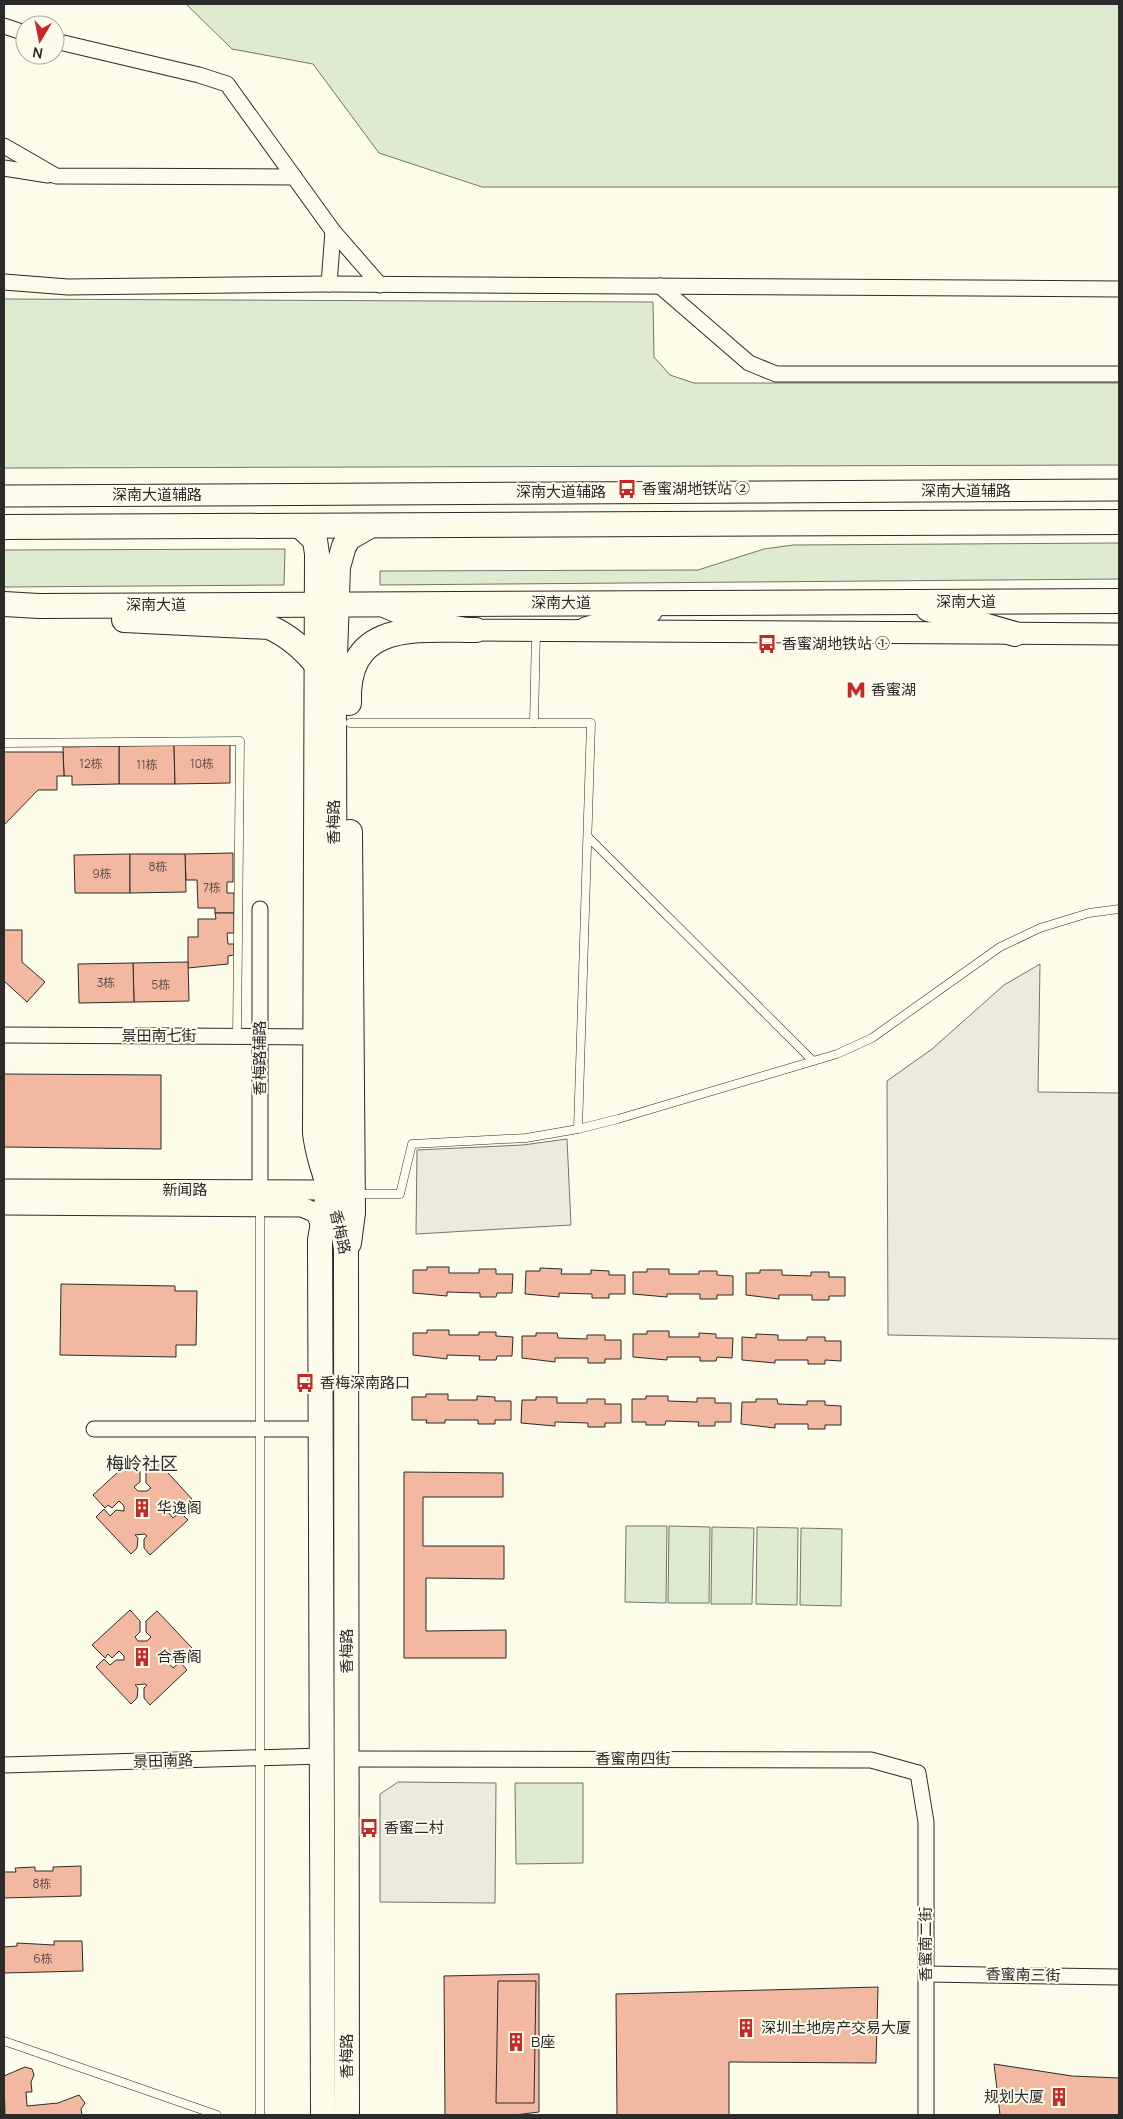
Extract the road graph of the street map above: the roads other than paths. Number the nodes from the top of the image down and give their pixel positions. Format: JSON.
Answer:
{"nodes":[{"id":1,"x":65,"y":44,"type":"edge"},
{"id":2,"x":4,"y":146,"type":"edge"},
{"id":3,"x":4,"y":168,"type":"edge"},
{"id":4,"x":56,"y":176,"type":"junction"},
{"id":5,"x":294,"y":177,"type":"junction"},
{"id":6,"x":333,"y":231,"type":"junction"},
{"id":7,"x":4,"y":282,"type":"edge"},
{"id":8,"x":328,"y":284,"type":"junction"},
{"id":9,"x":380,"y":284,"type":"junction"},
{"id":10,"x":660,"y":286,"type":"junction"},
{"id":11,"x":1119,"y":289,"type":"edge"},
{"id":12,"x":1119,"y":374,"type":"edge"},
{"id":13,"x":1119,"y":490,"type":"edge"},
{"id":14,"x":4,"y":496,"type":"edge"},
{"id":15,"x":1119,"y":522,"type":"edge"},
{"id":16,"x":4,"y":527,"type":"edge"},
{"id":17,"x":301,"y":527,"type":"junction"},
{"id":18,"x":368,"y":527,"type":"junction"},
{"id":19,"x":1119,"y":601,"type":"edge"},
{"id":20,"x":902,"y":602,"type":"junction"},
{"id":21,"x":681,"y":603,"type":"junction"},
{"id":22,"x":4,"y":604,"type":"edge"},
{"id":23,"x":327,"y":604,"type":"junction"},
{"id":24,"x":380,"y":604,"type":"junction"},
{"id":25,"x":39,"y":606,"type":"junction"},
{"id":26,"x":536,"y":629,"type":"junction"},
{"id":27,"x":587,"y":629,"type":"junction"},
{"id":28,"x":476,"y":630,"type":"junction"},
{"id":29,"x":1015,"y":634,"type":"junction"},
{"id":30,"x":1119,"y":634,"type":"edge"},
{"id":31,"x":315,"y":663,"type":"junction"},
{"id":32,"x":334,"y":686,"type":"junction"},
{"id":33,"x":350,"y":723,"type":"junction"},
{"id":34,"x":534,"y":723,"type":"junction"},
{"id":35,"x":4,"y":743,"type":"edge"},
{"id":36,"x":588,"y":836,"type":"junction"},
{"id":37,"x":260,"y":909,"type":"dead end"},
{"id":38,"x":1119,"y":909,"type":"edge"},
{"id":39,"x":4,"y":1035,"type":"edge"},
{"id":40,"x":238,"y":1037,"type":"junction"},
{"id":41,"x":260,"y":1037,"type":"junction"},
{"id":42,"x":315,"y":1037,"type":"junction"},
{"id":43,"x":812,"y":1061,"type":"junction"},
{"id":44,"x":578,"y":1129,"type":"junction"},
{"id":45,"x":4,"y":1189,"type":"edge"},
{"id":46,"x":328,"y":1190,"type":"junction"},
{"id":47,"x":353,"y":1194,"type":"junction"},
{"id":48,"x":260,"y":1198,"type":"junction"},
{"id":49,"x":4,"y":1205,"type":"edge"},
{"id":50,"x":298,"y":1206,"type":"junction"},
{"id":51,"x":321,"y":1226,"type":"junction"},
{"id":52,"x":346,"y":1249,"type":"junction"},
{"id":53,"x":260,"y":1428,"type":"junction"},
{"id":54,"x":94,"y":1429,"type":"dead end"},
{"id":55,"x":320,"y":1429,"type":"junction"},
{"id":56,"x":322,"y":1756,"type":"junction"},
{"id":57,"x":260,"y":1758,"type":"junction"},
{"id":58,"x":347,"y":1759,"type":"junction"},
{"id":59,"x":4,"y":1765,"type":"edge"},
{"id":60,"x":918,"y":1773,"type":"joint"},
{"id":61,"x":926,"y":1974,"type":"junction"},
{"id":62,"x":1119,"y":1977,"type":"edge"},
{"id":63,"x":4,"y":2040,"type":"edge"},
{"id":64,"x":217,"y":2115,"type":"edge"},
{"id":65,"x":260,"y":2115,"type":"edge"},
{"id":66,"x":323,"y":2115,"type":"edge"},
{"id":67,"x":347,"y":2115,"type":"edge"},
{"id":68,"x":926,"y":2115,"type":"edge"}],
"edges":[{"from":1,"to":5,"type":"street"},
{"from":2,"to":4,"type":"street"},
{"from":3,"to":4,"type":"street"},
{"from":4,"to":5,"type":"street"},
{"from":5,"to":6,"type":"street"},
{"from":6,"to":8,"type":"street"},
{"from":6,"to":9,"type":"street"},
{"from":7,"to":8,"type":"street"},
{"from":8,"to":9,"type":"street"},
{"from":9,"to":10,"type":"street"},
{"from":10,"to":11,"type":"street"},
{"from":10,"to":12,"type":"street"},
{"from":13,"to":14,"type":"main road","name":"深南大道辅路"},
{"from":15,"to":18,"type":"main road"},
{"from":16,"to":17,"type":"main road"},
{"from":17,"to":18,"type":"main road"},
{"from":17,"to":23,"type":"main road","name":"香梅路"},
{"from":18,"to":23,"type":"main road","name":"香梅路"},
{"from":19,"to":20,"type":"main road","name":"深南大道"},
{"from":20,"to":21,"type":"main road","name":"深南大道"},
{"from":20,"to":29,"type":"main road"},
{"from":21,"to":24,"type":"main road","name":"深南大道"},
{"from":21,"to":27,"type":"main road"},
{"from":22,"to":25,"type":"main road","name":"深南大道"},
{"from":23,"to":24,"type":"main road","name":"深南大道"},
{"from":23,"to":25,"type":"main road","name":"深南大道"},
{"from":23,"to":31,"type":"main road","name":"香梅路"},
{"from":23,"to":32,"type":"main road","name":"香梅路"},
{"from":24,"to":28,"type":"main road"},
{"from":25,"to":31,"type":"main road"},
{"from":26,"to":27,"type":"main road"},
{"from":26,"to":28,"type":"main road"},
{"from":26,"to":34,"type":"lane"},
{"from":27,"to":29,"type":"main road"},
{"from":28,"to":33,"type":"main road"},
{"from":29,"to":30,"type":"main road"},
{"from":31,"to":32,"type":"main road"},
{"from":31,"to":42,"type":"main road","name":"香梅路"},
{"from":32,"to":46,"type":"main road","name":"香梅路"},
{"from":33,"to":34,"type":"lane"},
{"from":33,"to":47,"type":"main road"},
{"from":34,"to":36,"type":"lane"},
{"from":35,"to":40,"type":"lane"},
{"from":36,"to":43,"type":"lane"},
{"from":36,"to":44,"type":"lane"},
{"from":37,"to":41,"type":"street","name":"香梅路辅路"},
{"from":38,"to":43,"type":"lane"},
{"from":39,"to":40,"type":"street","name":"景田南七街"},
{"from":40,"to":41,"type":"street","name":"景田南七街"},
{"from":41,"to":42,"type":"street","name":"景田南七街"},
{"from":41,"to":48,"type":"street","name":"香梅路辅路"},
{"from":42,"to":46,"type":"main road","name":"香梅路"},
{"from":43,"to":44,"type":"lane"},
{"from":44,"to":47,"type":"lane"},
{"from":45,"to":48,"type":"street","name":"新闻路"},
{"from":46,"to":48,"type":"street","name":"新闻路"},
{"from":46,"to":50,"type":"street","name":"新闻路"},
{"from":46,"to":51,"type":"main road","name":"香梅路"},
{"from":46,"to":52,"type":"main road","name":"香梅路"},
{"from":47,"to":52,"type":"main road"},
{"from":48,"to":49,"type":"street","name":"新闻路"},
{"from":48,"to":50,"type":"street","name":"新闻路"},
{"from":48,"to":53,"type":"lane"},
{"from":50,"to":51,"type":"street","name":"新闻路"},
{"from":51,"to":55,"type":"main road","name":"香梅路"},
{"from":52,"to":58,"type":"main road","name":"香梅路"},
{"from":53,"to":54,"type":"street"},
{"from":53,"to":55,"type":"street"},
{"from":53,"to":57,"type":"lane"},
{"from":55,"to":56,"type":"main road","name":"香梅路"},
{"from":56,"to":57,"type":"street","name":"景田南路"},
{"from":56,"to":66,"type":"main road","name":"香梅路"},
{"from":57,"to":59,"type":"street","name":"景田南路"},
{"from":57,"to":65,"type":"lane"},
{"from":58,"to":60,"type":"street","name":"香蜜南四街"},
{"from":58,"to":67,"type":"main road","name":"香梅路"},
{"from":60,"to":61,"type":"street","name":"香蜜南二街"},
{"from":61,"to":62,"type":"street","name":"香蜜南三街"},
{"from":61,"to":68,"type":"street","name":"香蜜南二街"},
{"from":63,"to":64,"type":"lane"}]}
